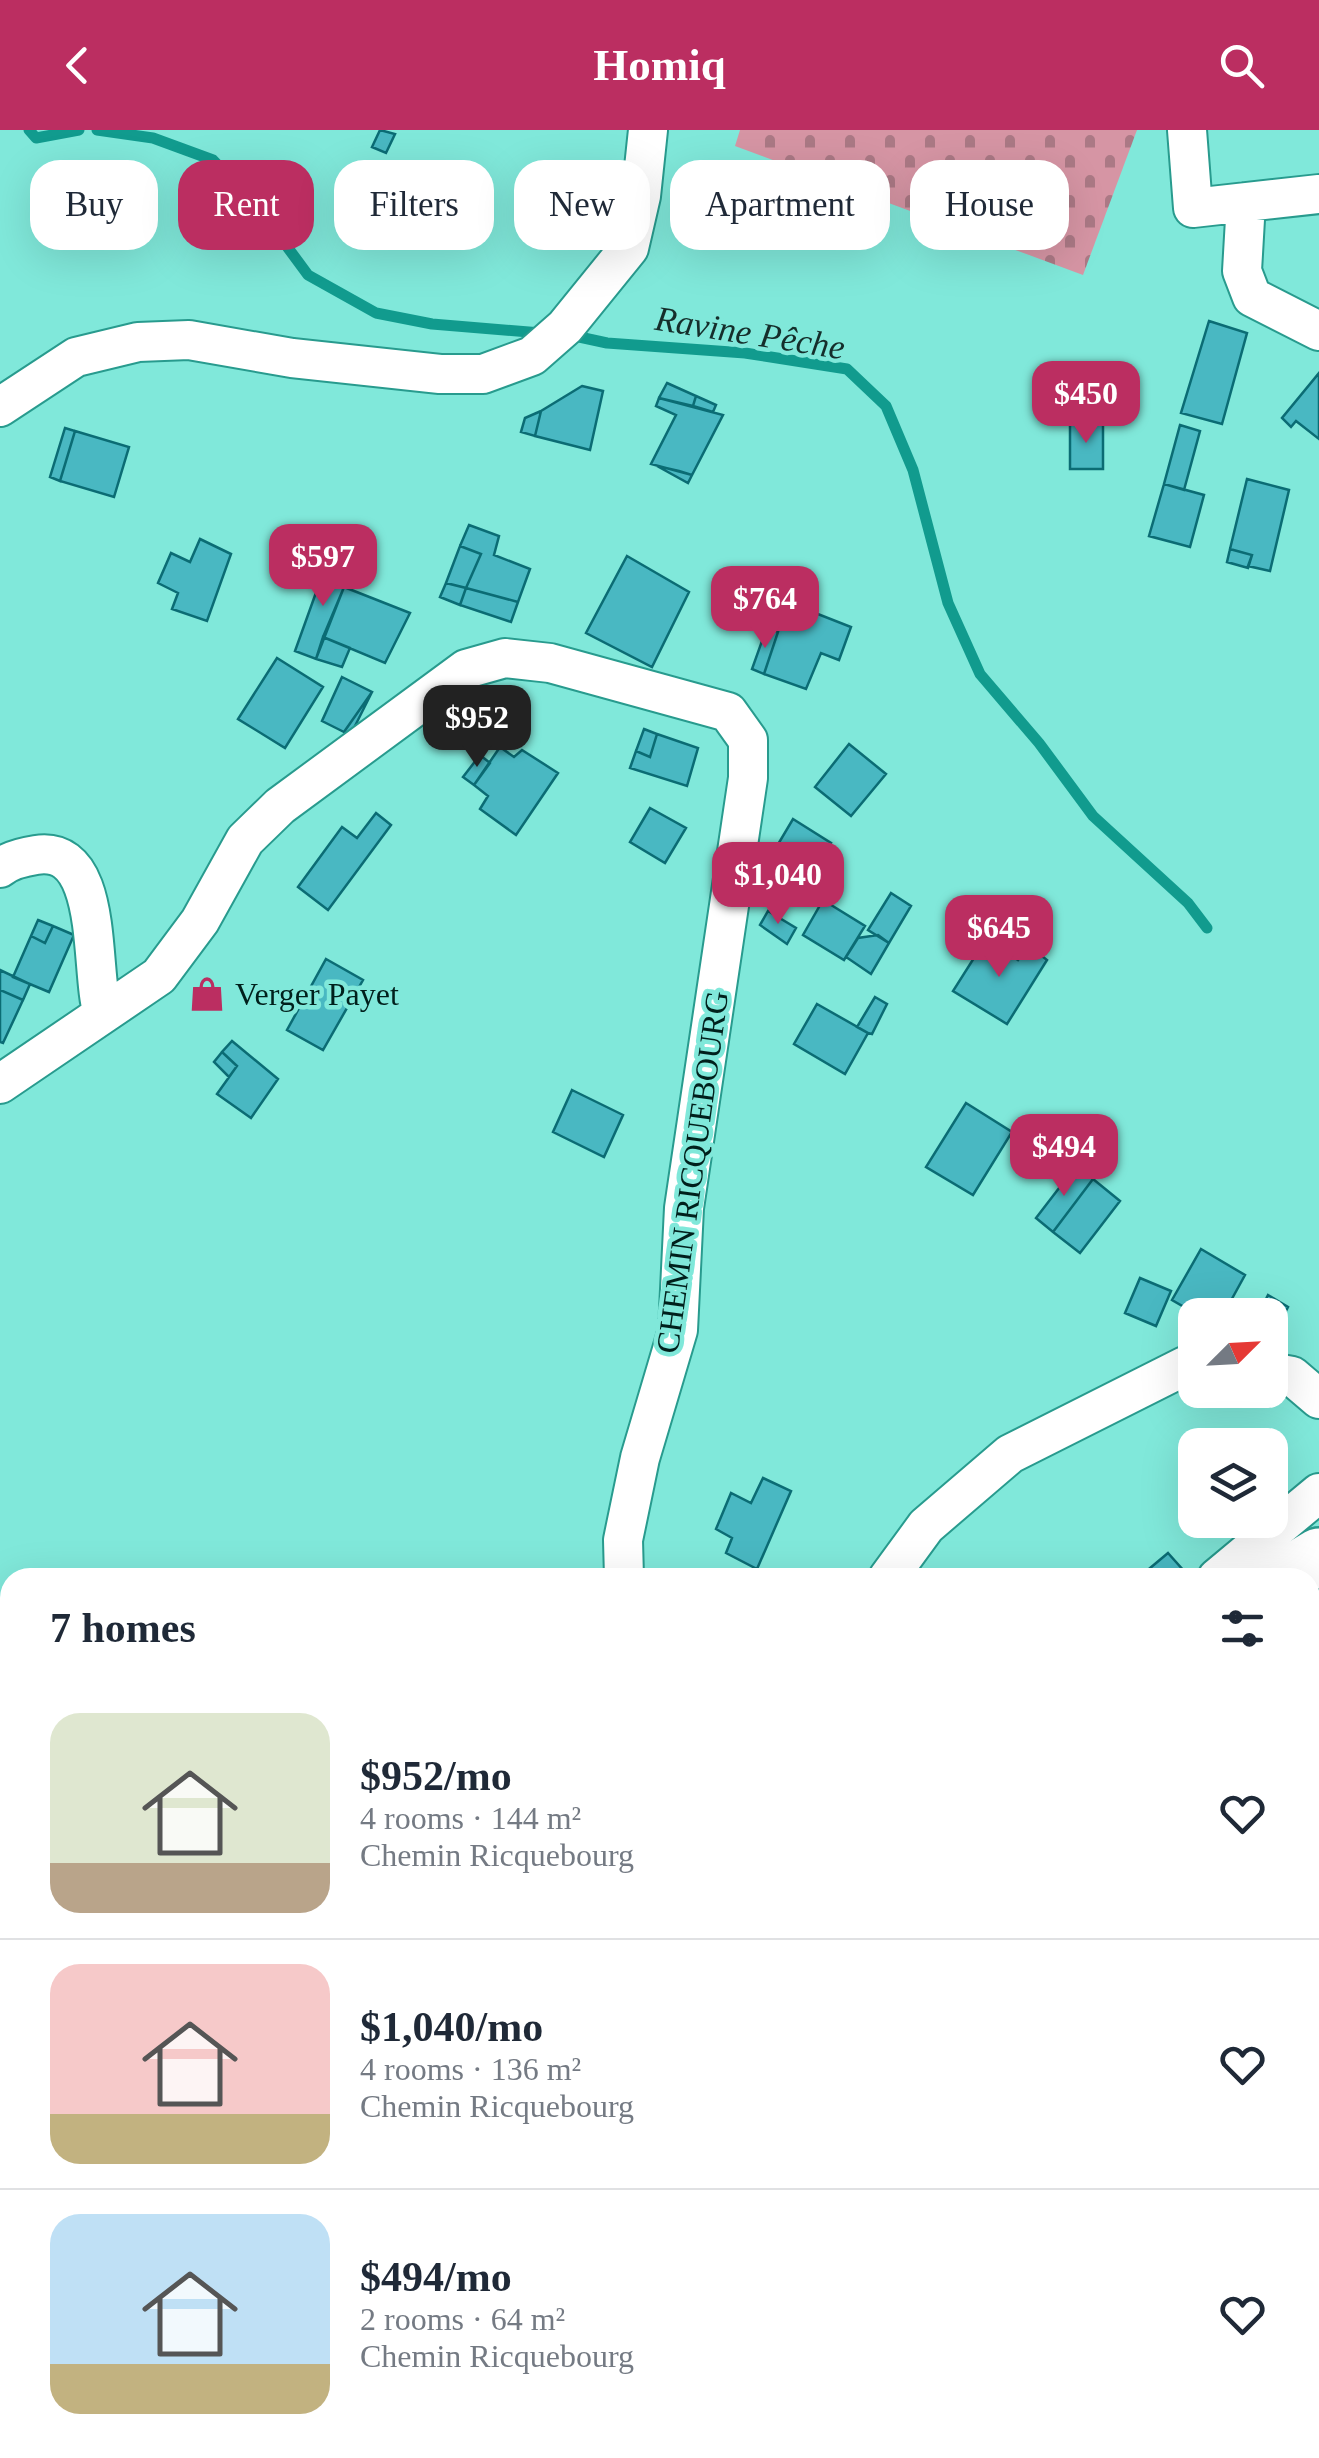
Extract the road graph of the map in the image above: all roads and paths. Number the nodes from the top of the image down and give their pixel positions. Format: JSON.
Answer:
{"nodes":[{"id":1,"x":648,"y":130,"type":"edge"},
{"id":2,"x":1187,"y":130,"type":"edge"},
{"id":3,"x":1319,"y":194,"type":"edge"},
{"id":4,"x":1246,"y":202,"type":"junction"},
{"id":5,"x":1319,"y":331,"type":"edge"},
{"id":6,"x":0,"y":407,"type":"edge"},
{"id":7,"x":0,"y":868,"type":"edge"},
{"id":8,"x":103,"y":1014,"type":"junction"},
{"id":9,"x":0,"y":1084,"type":"edge"},
{"id":10,"x":1178,"y":1370,"type":"edge"},
{"id":11,"x":1288,"y":1375,"type":"edge"},
{"id":12,"x":1319,"y":1398,"type":"edge"},
{"id":13,"x":1319,"y":1492,"type":"edge"},
{"id":14,"x":623,"y":1568,"type":"edge"},
{"id":15,"x":895,"y":1568,"type":"edge"},
{"id":16,"x":1229,"y":1568,"type":"edge"}],
"edges":[{"from":1,"to":6,"type":"street"},
{"from":2,"to":4,"type":"street"},
{"from":3,"to":4,"type":"street"},
{"from":4,"to":5,"type":"street"},
{"from":7,"to":8,"type":"street"},
{"from":8,"to":9,"type":"street","name":"CHEMIN RICQUEBOURG"},
{"from":8,"to":14,"type":"street","name":"CHEMIN RICQUEBOURG"},
{"from":10,"to":15,"type":"street"},
{"from":11,"to":12,"type":"street"},
{"from":13,"to":16,"type":"street"}]}
